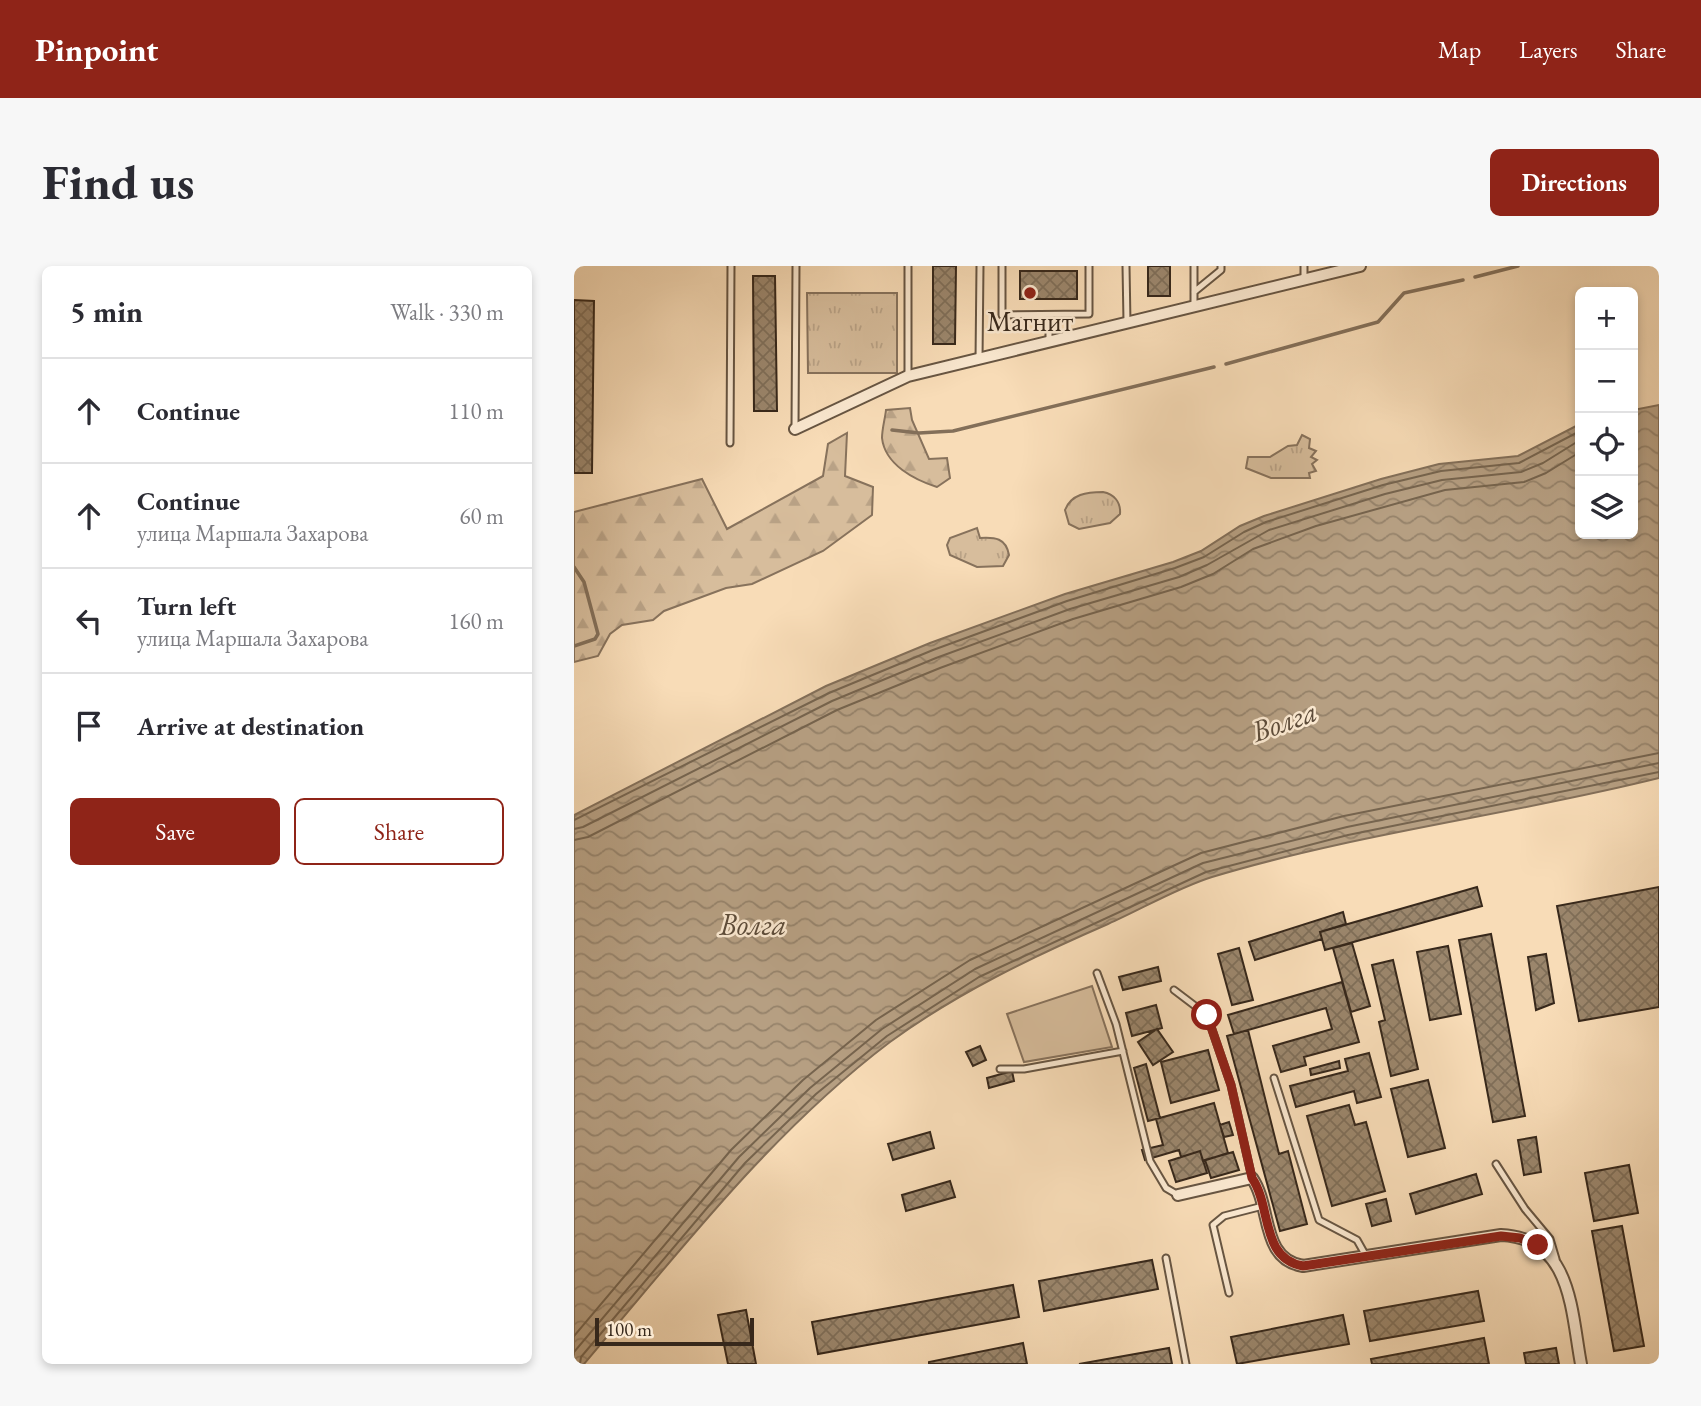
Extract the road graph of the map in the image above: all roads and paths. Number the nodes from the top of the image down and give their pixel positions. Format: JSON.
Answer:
{"nodes":[{"id":1,"x":731,"y":266,"type":"edge"},
{"id":2,"x":796,"y":266,"type":"edge"},
{"id":3,"x":908,"y":266,"type":"edge"},
{"id":4,"x":980,"y":266,"type":"edge"},
{"id":5,"x":1002,"y":266,"type":"edge"},
{"id":6,"x":1089,"y":266,"type":"edge"},
{"id":7,"x":1126,"y":266,"type":"edge"},
{"id":8,"x":1194,"y":266,"type":"edge"},
{"id":9,"x":1221,"y":266,"type":"edge"},
{"id":10,"x":1304,"y":266,"type":"edge"},
{"id":11,"x":1360,"y":266,"type":"edge"},
{"id":12,"x":1304,"y":280,"type":"junction"},
{"id":13,"x":1194,"y":292,"type":"junction"},
{"id":14,"x":1194,"y":308,"type":"junction"},
{"id":15,"x":1049,"y":315,"type":"junction"},
{"id":16,"x":1127,"y":323,"type":"junction"},
{"id":17,"x":1049,"y":342,"type":"junction"},
{"id":18,"x":979,"y":360,"type":"junction"},
{"id":19,"x":908,"y":376,"type":"junction"},
{"id":20,"x":795,"y":429,"type":"joint"},
{"id":21,"x":730,"y":443,"type":"dead end"},
{"id":22,"x":1097,"y":973,"type":"dead end"},
{"id":23,"x":1174,"y":990,"type":"dead end"},
{"id":24,"x":1123,"y":1051,"type":"junction"},
{"id":25,"x":1000,"y":1069,"type":"dead end"},
{"id":26,"x":1274,"y":1078,"type":"dead end"},
{"id":27,"x":1496,"y":1164,"type":"dead end"},
{"id":28,"x":1252,"y":1178,"type":"junction"},
{"id":29,"x":1178,"y":1195,"type":"joint"},
{"id":30,"x":1264,"y":1206,"type":"junction"},
{"id":31,"x":1366,"y":1256,"type":"junction"},
{"id":32,"x":1166,"y":1258,"type":"dead end"},
{"id":33,"x":1558,"y":1266,"type":"junction"},
{"id":34,"x":1229,"y":1293,"type":"dead end"},
{"id":35,"x":1186,"y":1364,"type":"edge"},
{"id":36,"x":1581,"y":1364,"type":"edge"}],
"edges":[{"from":1,"to":21,"type":"lane"},
{"from":2,"to":20,"type":"lane"},
{"from":3,"to":19,"type":"lane"},
{"from":4,"to":18,"type":"lane"},
{"from":5,"to":15,"type":"lane"},
{"from":6,"to":15,"type":"lane"},
{"from":7,"to":16,"type":"lane"},
{"from":8,"to":13,"type":"lane"},
{"from":9,"to":13,"type":"lane"},
{"from":10,"to":12,"type":"lane"},
{"from":11,"to":12,"type":"street"},
{"from":12,"to":14,"type":"street"},
{"from":13,"to":14,"type":"lane"},
{"from":14,"to":16,"type":"street"},
{"from":15,"to":17,"type":"lane"},
{"from":16,"to":17,"type":"street"},
{"from":17,"to":18,"type":"street"},
{"from":18,"to":19,"type":"street"},
{"from":19,"to":20,"type":"street"},
{"from":22,"to":24,"type":"lane"},
{"from":23,"to":28,"type":"lane"},
{"from":24,"to":25,"type":"lane"},
{"from":24,"to":29,"type":"lane"},
{"from":26,"to":31,"type":"lane"},
{"from":27,"to":33,"type":"lane"},
{"from":28,"to":29,"type":"street"},
{"from":28,"to":30,"type":"street"},
{"from":30,"to":31,"type":"street"},
{"from":30,"to":34,"type":"lane"},
{"from":31,"to":33,"type":"street"},
{"from":32,"to":35,"type":"lane"},
{"from":33,"to":36,"type":"street"}]}
